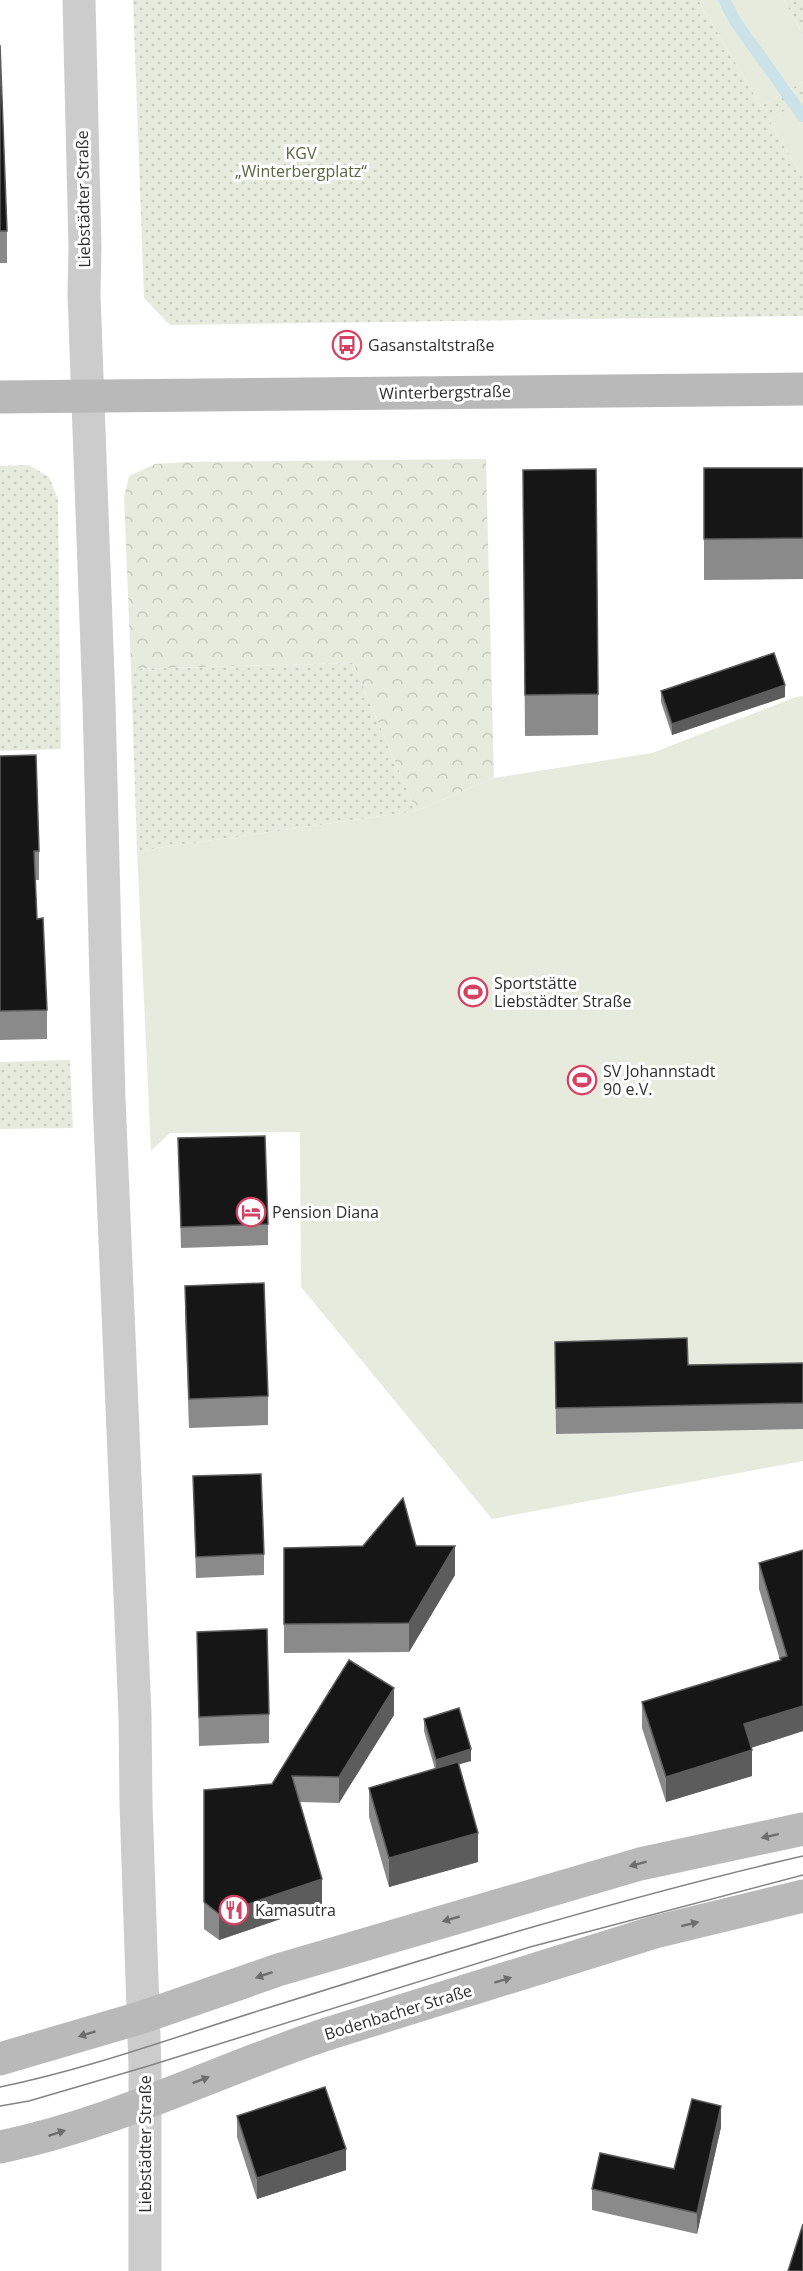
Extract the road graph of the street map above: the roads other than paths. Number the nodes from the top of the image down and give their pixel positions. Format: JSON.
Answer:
{"nodes":[{"id":1,"x":79,"y":0,"type":"edge"},
{"id":2,"x":803,"y":389,"type":"edge"},
{"id":3,"x":0,"y":397,"type":"edge"},
{"id":4,"x":87,"y":397,"type":"junction"},
{"id":5,"x":803,"y":1829,"type":"edge"},
{"id":6,"x":803,"y":1896,"type":"edge"},
{"id":7,"x":143,"y":2017,"type":"junction"},
{"id":8,"x":0,"y":2058,"type":"edge"},
{"id":9,"x":146,"y":2101,"type":"junction"},
{"id":10,"x":0,"y":2147,"type":"edge"},
{"id":11,"x":145,"y":2271,"type":"edge"}],
"edges":[{"from":1,"to":4,"type":"street","name":"Liebstädter Straße"},
{"from":2,"to":4,"type":"street","name":"Winterbergstraße"},
{"from":3,"to":4,"type":"street","name":"Winterbergstraße"},
{"from":4,"to":7,"type":"street","name":"Liebstädter Straße"},
{"from":5,"to":7,"type":"street","one_way":true},
{"from":9,"to":6,"type":"street","name":"Bodenbacher Straße","one_way":true},
{"from":7,"to":8,"type":"street","one_way":true},
{"from":7,"to":9,"type":"street","name":"Liebstädter Straße"},
{"from":10,"to":9,"type":"street","name":"Bodenbacher Straße","one_way":true},
{"from":9,"to":11,"type":"street","name":"Liebstädter Straße"}]}
